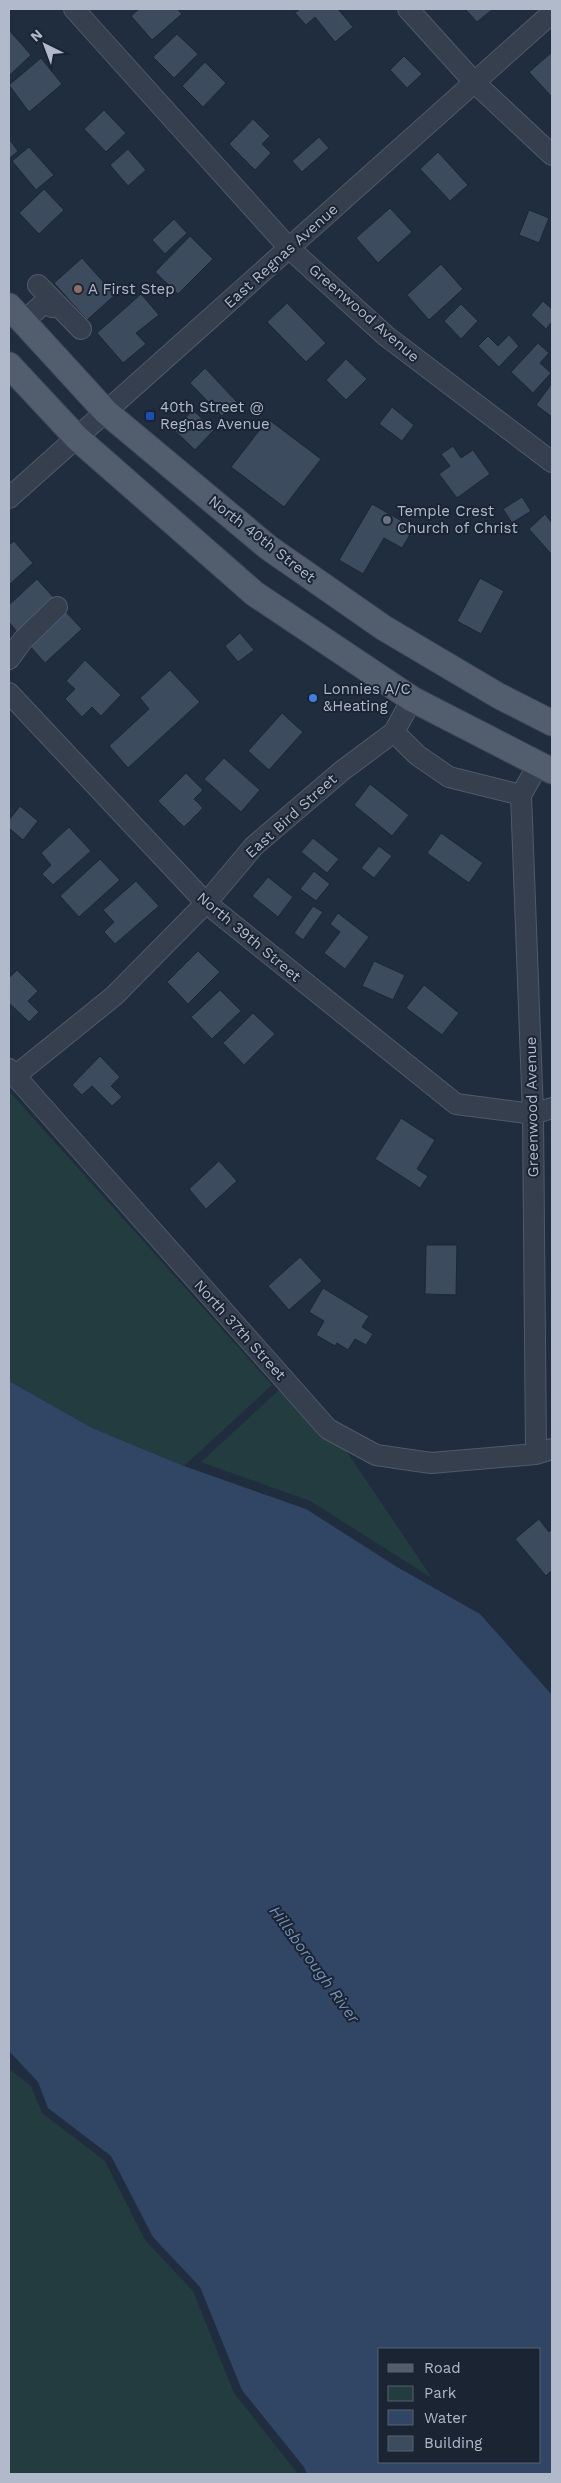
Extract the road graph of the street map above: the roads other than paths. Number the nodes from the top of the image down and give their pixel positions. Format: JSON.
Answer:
{"nodes":[{"id":1,"x":74,"y":9,"type":"edge"},
{"id":2,"x":408,"y":9,"type":"edge"},
{"id":3,"x":552,"y":13,"type":"edge"},
{"id":4,"x":474,"y":83,"type":"junction"},
{"id":5,"x":552,"y":156,"type":"edge"},
{"id":6,"x":289,"y":248,"type":"junction"},
{"id":7,"x":38,"y":285,"type":"dead end"},
{"id":8,"x":54,"y":305,"type":"junction"},
{"id":9,"x":21,"y":320,"type":"edge"},
{"id":10,"x":81,"y":330,"type":"dead end"},
{"id":11,"x":9,"y":365,"type":"edge"},
{"id":12,"x":106,"y":412,"type":"junction"},
{"id":13,"x":77,"y":438,"type":"junction"},
{"id":14,"x":552,"y":462,"type":"edge"},
{"id":15,"x":9,"y":498,"type":"edge"},
{"id":16,"x":57,"y":607,"type":"dead end"},
{"id":17,"x":9,"y":658,"type":"edge"},
{"id":18,"x":9,"y":693,"type":"edge"},
{"id":19,"x":412,"y":699,"type":"junction"},
{"id":20,"x":552,"y":723,"type":"edge"},
{"id":21,"x":394,"y":732,"type":"junction"},
{"id":22,"x":545,"y":768,"type":"edge"},
{"id":23,"x":521,"y":795,"type":"junction"},
{"id":24,"x":206,"y":904,"type":"junction"},
{"id":25,"x":12,"y":1073,"type":"edge"},
{"id":26,"x":552,"y":1108,"type":"edge"},
{"id":27,"x":533,"y":1114,"type":"junction"},
{"id":28,"x":544,"y":1452,"type":"edge"}],
"edges":[{"from":1,"to":6,"type":"street","name":"Greenwood Avenue"},
{"from":2,"to":4,"type":"street"},
{"from":3,"to":4,"type":"street","name":"East Regnas Avenue"},
{"from":4,"to":5,"type":"street"},
{"from":4,"to":6,"type":"street","name":"East Regnas Avenue"},
{"from":6,"to":12,"type":"street","name":"East Regnas Avenue"},
{"from":6,"to":14,"type":"street","name":"Greenwood Avenue"},
{"from":7,"to":8,"type":"street"},
{"from":8,"to":9,"type":"street"},
{"from":8,"to":10,"type":"street"},
{"from":9,"to":12,"type":"main road","name":"North 40th Street"},
{"from":11,"to":13,"type":"main road"},
{"from":12,"to":13,"type":"street","name":"East Regnas Avenue"},
{"from":12,"to":20,"type":"main road","name":"North 40th Street"},
{"from":13,"to":15,"type":"street","name":"East Regnas Avenue"},
{"from":13,"to":19,"type":"main road"},
{"from":16,"to":17,"type":"street"},
{"from":18,"to":24,"type":"street","name":"North 39th Street"},
{"from":19,"to":21,"type":"street","name":"East Bird Street"},
{"from":19,"to":22,"type":"main road"},
{"from":21,"to":23,"type":"street"},
{"from":21,"to":24,"type":"street","name":"East Bird Street"},
{"from":22,"to":23,"type":"street"},
{"from":23,"to":27,"type":"street","name":"Greenwood Avenue"},
{"from":24,"to":25,"type":"street","name":"East Bird Street"},
{"from":24,"to":27,"type":"street","name":"North 39th Street"},
{"from":25,"to":28,"type":"street","name":"North 37th Street"},
{"from":26,"to":27,"type":"street"},
{"from":27,"to":28,"type":"street","name":"Greenwood Avenue"}]}
